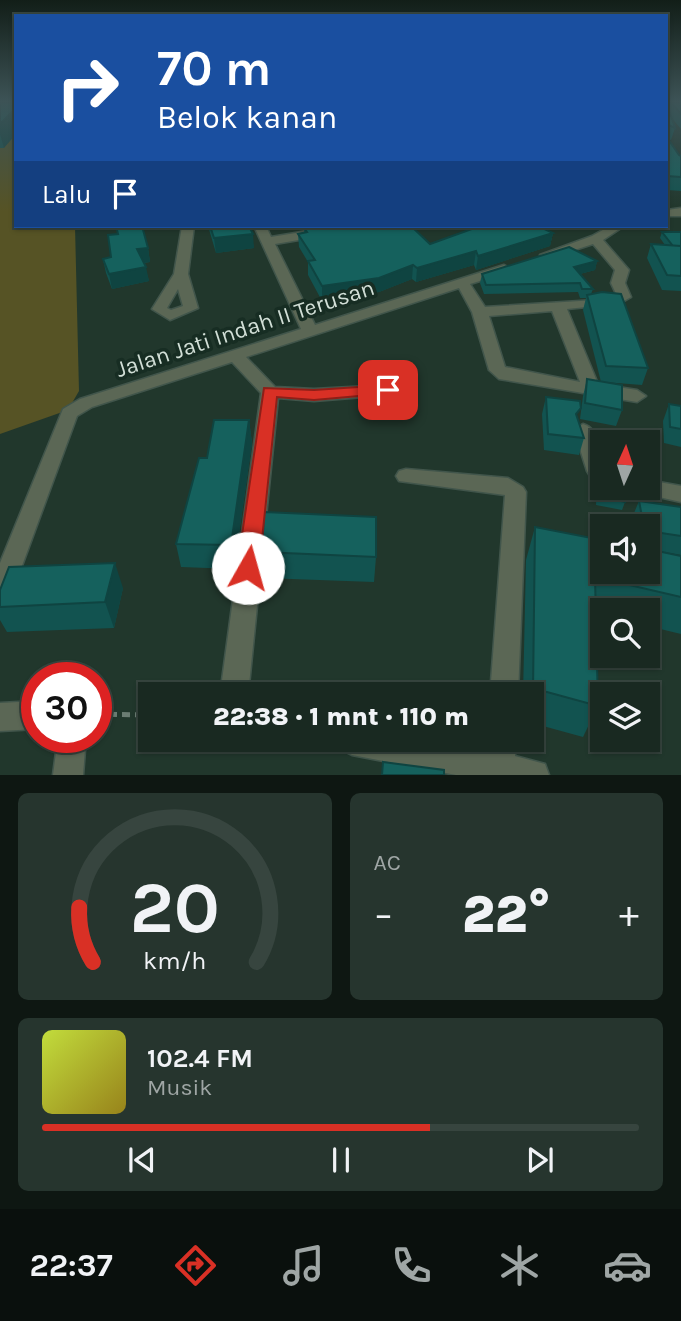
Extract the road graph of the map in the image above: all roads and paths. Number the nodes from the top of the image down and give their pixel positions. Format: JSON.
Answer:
{"nodes":[{"id":1,"x":188,"y":228,"type":"edge"},
{"id":2,"x":261,"y":228,"type":"edge"},
{"id":3,"x":346,"y":228,"type":"edge"},
{"id":4,"x":615,"y":228,"type":"edge"},
{"id":5,"x":596,"y":239,"type":"junction"},
{"id":6,"x":270,"y":241,"type":"junction"},
{"id":7,"x":181,"y":274,"type":"dead end"},
{"id":8,"x":462,"y":282,"type":"junction"},
{"id":9,"x":624,"y":297,"type":"edge"},
{"id":10,"x":591,"y":303,"type":"edge"},
{"id":11,"x":558,"y":306,"type":"junction"},
{"id":12,"x":480,"y":312,"type":"junction"},
{"id":13,"x":310,"y":331,"type":"junction"},
{"id":14,"x":237,"y":357,"type":"junction"},
{"id":15,"x":591,"y":388,"type":"junction"},
{"id":16,"x":388,"y":390,"type":"dead end"},
{"id":17,"x":270,"y":392,"type":"junction"},
{"id":18,"x":637,"y":396,"type":"dead end"},
{"id":19,"x":583,"y":430,"type":"edge"},
{"id":20,"x":590,"y":450,"type":"edge"},
{"id":21,"x":406,"y":476,"type":"dead end"},
{"id":22,"x":660,"y":490,"type":"edge"},
{"id":23,"x":681,"y":494,"type":"edge"},
{"id":24,"x":0,"y":593,"type":"edge"},
{"id":25,"x":236,"y":682,"type":"edge"},
{"id":26,"x":505,"y":682,"type":"edge"},
{"id":27,"x":112,"y":714,"type":"edge"},
{"id":28,"x":138,"y":715,"type":"edge"},
{"id":29,"x":21,"y":716,"type":"edge"},
{"id":30,"x":0,"y":717,"type":"edge"},
{"id":31,"x":437,"y":752,"type":"edge"},
{"id":32,"x":70,"y":753,"type":"edge"},
{"id":33,"x":500,"y":761,"type":"edge"},
{"id":34,"x":68,"y":775,"type":"edge"},
{"id":35,"x":534,"y":775,"type":"edge"}],
"edges":[{"from":1,"to":7,"type":"street"},
{"from":2,"to":6,"type":"street"},
{"from":3,"to":6,"type":"street"},
{"from":4,"to":5,"type":"street","name":"Jalan Jati Indah II Terusan"},
{"from":5,"to":8,"type":"street","name":"Jalan Jati Indah II Terusan"},
{"from":5,"to":9,"type":"street"},
{"from":6,"to":13,"type":"street"},
{"from":8,"to":12,"type":"street"},
{"from":8,"to":13,"type":"street","name":"Jalan Jati Indah II Terusan"},
{"from":10,"to":11,"type":"street"},
{"from":11,"to":12,"type":"street"},
{"from":11,"to":15,"type":"street"},
{"from":12,"to":15,"type":"street"},
{"from":13,"to":14,"type":"street","name":"Jalan Jati Indah II Terusan"},
{"from":14,"to":17,"type":"street"},
{"from":14,"to":24,"type":"street","name":"Jalan Jati Indah II Terusan"},
{"from":15,"to":18,"type":"street"},
{"from":16,"to":17,"type":"street"},
{"from":17,"to":25,"type":"street"},
{"from":19,"to":20,"type":"street"},
{"from":21,"to":26,"type":"street"},
{"from":22,"to":23,"type":"street"},
{"from":27,"to":28,"type":"path"},
{"from":29,"to":30,"type":"street"},
{"from":31,"to":33,"type":"street"},
{"from":32,"to":34,"type":"street"},
{"from":33,"to":35,"type":"street"}]}
